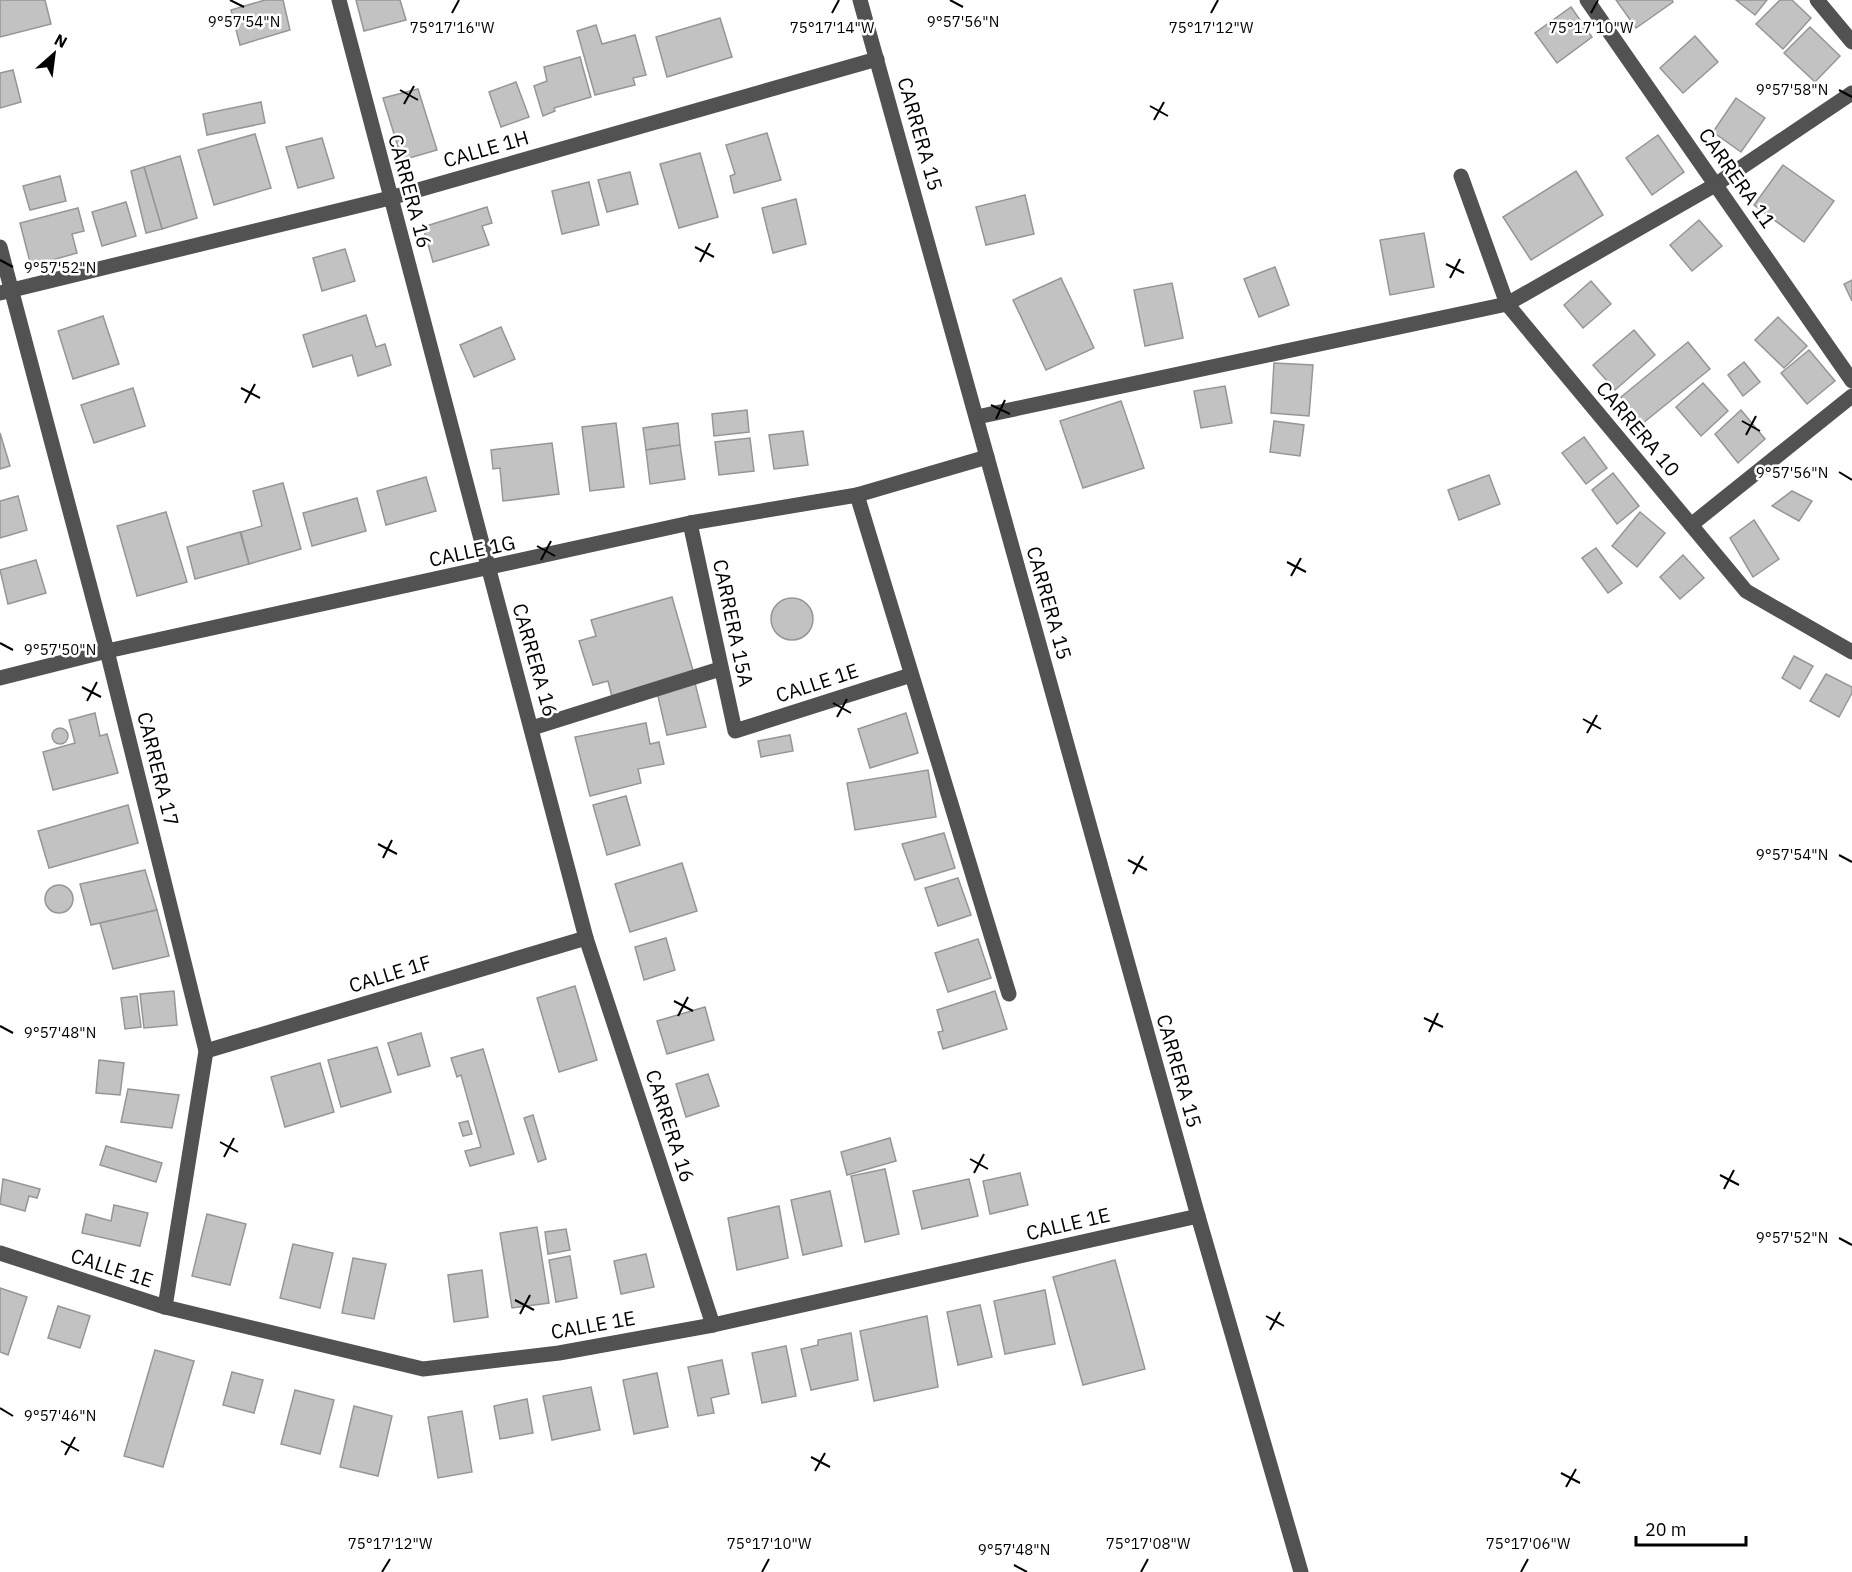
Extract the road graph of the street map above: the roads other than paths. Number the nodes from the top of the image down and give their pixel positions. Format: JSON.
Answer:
{"nodes":[{"id":1,"x":339,"y":0,"type":"edge"},
{"id":2,"x":860,"y":0,"type":"edge"},
{"id":3,"x":1587,"y":0,"type":"edge"},
{"id":4,"x":1817,"y":0,"type":"edge"},
{"id":5,"x":1852,"y":42,"type":"edge"},
{"id":6,"x":877,"y":59,"type":"junction"},
{"id":7,"x":1852,"y":93,"type":"edge"},
{"id":8,"x":1461,"y":176,"type":"dead end"},
{"id":9,"x":1715,"y":185,"type":"junction"},
{"id":10,"x":390,"y":198,"type":"junction"},
{"id":11,"x":0,"y":247,"type":"edge"},
{"id":12,"x":6,"y":291,"type":"edge"},
{"id":13,"x":1507,"y":304,"type":"junction"},
{"id":14,"x":1852,"y":381,"type":"edge"},
{"id":15,"x":1852,"y":396,"type":"edge"},
{"id":16,"x":978,"y":417,"type":"junction"},
{"id":17,"x":987,"y":457,"type":"junction"},
{"id":18,"x":857,"y":495,"type":"junction"},
{"id":19,"x":690,"y":523,"type":"junction"},
{"id":20,"x":1691,"y":525,"type":"junction"},
{"id":21,"x":488,"y":570,"type":"junction"},
{"id":22,"x":107,"y":651,"type":"junction"},
{"id":23,"x":1852,"y":652,"type":"edge"},
{"id":24,"x":720,"y":669,"type":"junction"},
{"id":25,"x":911,"y":675,"type":"junction"},
{"id":26,"x":0,"y":678,"type":"edge"},
{"id":27,"x":532,"y":728,"type":"junction"},
{"id":28,"x":735,"y":731,"type":"joint"},
{"id":29,"x":586,"y":938,"type":"junction"},
{"id":30,"x":1009,"y":994,"type":"dead end"},
{"id":31,"x":206,"y":1051,"type":"junction"},
{"id":32,"x":1198,"y":1216,"type":"junction"},
{"id":33,"x":0,"y":1253,"type":"edge"},
{"id":34,"x":165,"y":1307,"type":"junction"},
{"id":35,"x":713,"y":1325,"type":"junction"},
{"id":36,"x":1301,"y":1572,"type":"edge"}],
"edges":[{"from":1,"to":10,"type":"street","name":"CARRERA 16"},
{"from":2,"to":6,"type":"street","name":"CARRERA 15"},
{"from":3,"to":9,"type":"street","name":"CARRERA 11"},
{"from":4,"to":5,"type":"street"},
{"from":6,"to":10,"type":"street","name":"CALLE 1H"},
{"from":6,"to":16,"type":"street","name":"CARRERA 15"},
{"from":7,"to":9,"type":"street"},
{"from":8,"to":13,"type":"street","name":"CARRERA 10"},
{"from":9,"to":13,"type":"street"},
{"from":9,"to":14,"type":"street","name":"CARRERA 11"},
{"from":10,"to":12,"type":"street","name":"CALLE 1H"},
{"from":10,"to":21,"type":"street","name":"CARRERA 16"},
{"from":11,"to":12,"type":"street","name":"CARRERA 17"},
{"from":12,"to":22,"type":"street","name":"CARRERA 17"},
{"from":13,"to":16,"type":"street"},
{"from":13,"to":20,"type":"street","name":"CARRERA 10"},
{"from":15,"to":20,"type":"street"},
{"from":16,"to":17,"type":"street","name":"CARRERA 15"},
{"from":17,"to":18,"type":"street","name":"CALLE 1G"},
{"from":17,"to":32,"type":"street","name":"CARRERA 15"},
{"from":18,"to":19,"type":"street","name":"CALLE 1G"},
{"from":18,"to":25,"type":"street"},
{"from":19,"to":21,"type":"street","name":"CALLE 1G"},
{"from":19,"to":24,"type":"street","name":"CARRERA 15A"},
{"from":20,"to":23,"type":"street","name":"CARRERA 10"},
{"from":21,"to":22,"type":"street","name":"CALLE 1G"},
{"from":21,"to":27,"type":"street","name":"CARRERA 16"},
{"from":22,"to":26,"type":"street","name":"CALLE 1G"},
{"from":22,"to":31,"type":"street","name":"CARRERA 17"},
{"from":24,"to":27,"type":"street"},
{"from":24,"to":28,"type":"street","name":"CARRERA 15A"},
{"from":25,"to":28,"type":"street","name":"CALLE 1E"},
{"from":25,"to":30,"type":"street"},
{"from":27,"to":29,"type":"street","name":"CARRERA 16"},
{"from":29,"to":31,"type":"street","name":"CALLE 1F"},
{"from":29,"to":35,"type":"street","name":"CARRERA 16"},
{"from":31,"to":34,"type":"street","name":"CARRERA 17"},
{"from":32,"to":35,"type":"street","name":"CALLE 1E"},
{"from":32,"to":36,"type":"street","name":"CARRERA 15"},
{"from":33,"to":34,"type":"street","name":"CALLE 1E"},
{"from":34,"to":35,"type":"street","name":"CALLE 1E"}]}
